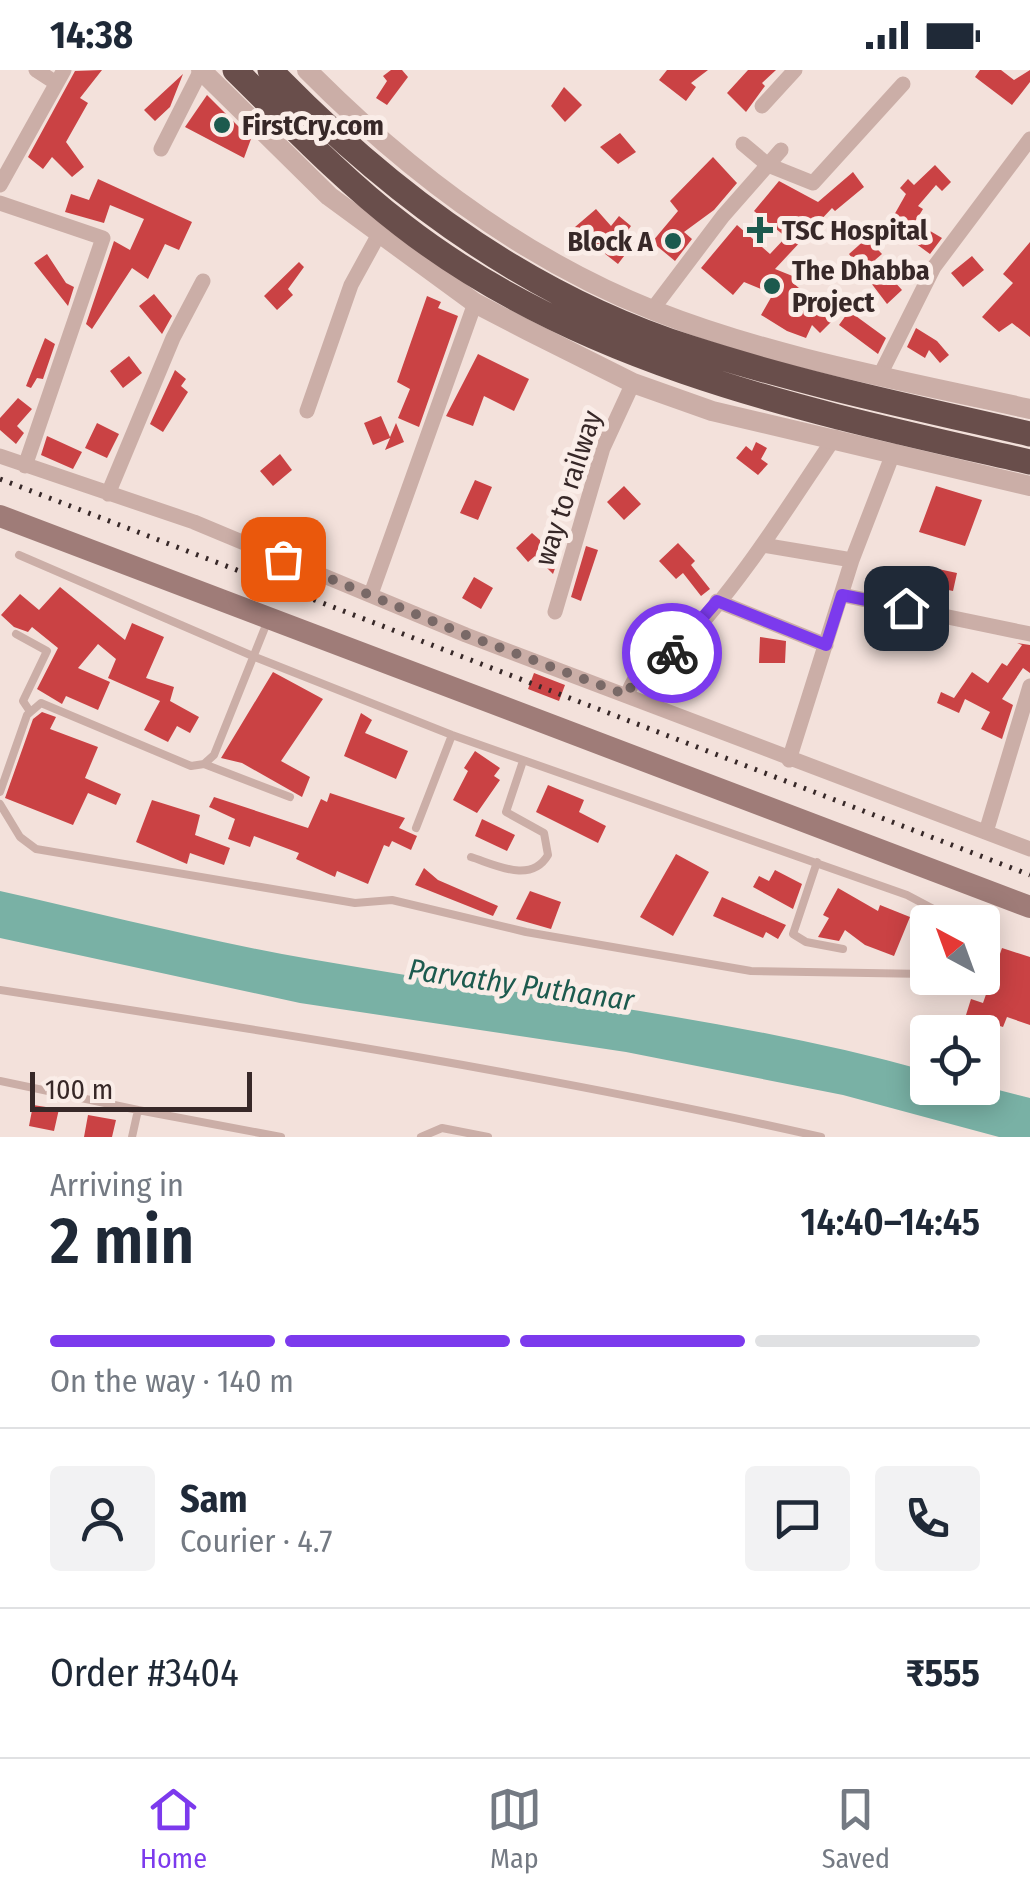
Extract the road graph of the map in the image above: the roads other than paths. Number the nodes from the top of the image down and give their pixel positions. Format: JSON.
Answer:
{"nodes":[{"id":1,"x":36,"y":70,"type":"edge"},
{"id":2,"x":201,"y":70,"type":"edge"},
{"id":3,"x":235,"y":70,"type":"edge"},
{"id":4,"x":270,"y":70,"type":"edge"},
{"id":5,"x":307,"y":70,"type":"edge"},
{"id":6,"x":795,"y":70,"type":"edge"},
{"id":7,"x":60,"y":76,"type":"edge"},
{"id":8,"x":904,"y":84,"type":"dead end"},
{"id":9,"x":762,"y":106,"type":"dead end"},
{"id":10,"x":1030,"y":139,"type":"edge"},
{"id":11,"x":743,"y":144,"type":"dead end"},
{"id":12,"x":160,"y":149,"type":"dead end"},
{"id":13,"x":781,"y":150,"type":"dead end"},
{"id":14,"x":768,"y":165,"type":"junction"},
{"id":15,"x":0,"y":186,"type":"edge"},
{"id":16,"x":0,"y":202,"type":"edge"},
{"id":17,"x":379,"y":234,"type":"junction"},
{"id":18,"x":203,"y":281,"type":"dead end"},
{"id":19,"x":475,"y":303,"type":"junction"},
{"id":20,"x":652,"y":310,"type":"junction"},
{"id":21,"x":880,"y":375,"type":"junction"},
{"id":22,"x":634,"y":383,"type":"junction"},
{"id":23,"x":1030,"y":409,"type":"edge"},
{"id":24,"x":308,"y":411,"type":"dead end"},
{"id":25,"x":1030,"y":434,"type":"edge"},
{"id":26,"x":835,"y":437,"type":"junction"},
{"id":27,"x":894,"y":451,"type":"junction"},
{"id":28,"x":0,"y":456,"type":"edge"},
{"id":29,"x":1030,"y":462,"type":"edge"},
{"id":30,"x":24,"y":466,"type":"junction"},
{"id":31,"x":1030,"y":486,"type":"edge"},
{"id":32,"x":108,"y":494,"type":"junction"},
{"id":33,"x":0,"y":516,"type":"edge"},
{"id":34,"x":762,"y":544,"type":"junction"},
{"id":35,"x":19,"y":555,"type":"dead end"},
{"id":36,"x":852,"y":560,"type":"junction"},
{"id":37,"x":371,"y":594,"type":"junction"},
{"id":38,"x":842,"y":595,"type":"junction"},
{"id":39,"x":717,"y":601,"type":"junction"},
{"id":40,"x":555,"y":612,"type":"dead end"},
{"id":41,"x":269,"y":619,"type":"junction"},
{"id":42,"x":16,"y":634,"type":"dead end"},
{"id":43,"x":1030,"y":634,"type":"edge"},
{"id":44,"x":826,"y":645,"type":"junction"},
{"id":45,"x":254,"y":657,"type":"junction"},
{"id":46,"x":1030,"y":686,"type":"edge"},
{"id":47,"x":627,"y":695,"type":"junction"},
{"id":48,"x":29,"y":710,"type":"junction"},
{"id":49,"x":452,"y":735,"type":"junction"},
{"id":50,"x":789,"y":760,"type":"junction"},
{"id":51,"x":523,"y":761,"type":"junction"},
{"id":52,"x":204,"y":764,"type":"junction"},
{"id":53,"x":0,"y":792,"type":"edge"},
{"id":54,"x":290,"y":797,"type":"dead end"},
{"id":55,"x":0,"y":804,"type":"edge"},
{"id":56,"x":416,"y":828,"type":"dead end"},
{"id":57,"x":986,"y":832,"type":"junction"},
{"id":58,"x":1030,"y":849,"type":"edge"},
{"id":59,"x":471,"y":857,"type":"dead end"},
{"id":60,"x":816,"y":862,"type":"junction"},
{"id":61,"x":926,"y":905,"type":"edge"},
{"id":62,"x":1030,"y":907,"type":"edge"},
{"id":63,"x":842,"y":949,"type":"dead end"},
{"id":64,"x":910,"y":974,"type":"edge"},
{"id":65,"x":0,"y":990,"type":"edge"},
{"id":66,"x":0,"y":1081,"type":"edge"},
{"id":67,"x":138,"y":1110,"type":"junction"},
{"id":68,"x":235,"y":1133,"type":"edge"},
{"id":69,"x":132,"y":1137,"type":"edge"},
{"id":70,"x":281,"y":1137,"type":"edge"},
{"id":71,"x":421,"y":1137,"type":"edge"},
{"id":72,"x":488,"y":1137,"type":"edge"},
{"id":73,"x":821,"y":1137,"type":"edge"}],
"edges":[{"from":1,"to":7,"type":"street"},
{"from":2,"to":12,"type":"street"},
{"from":2,"to":17,"type":"street"},
{"from":3,"to":29,"type":"highway"},
{"from":4,"to":25,"type":"highway"},
{"from":5,"to":20,"type":"street"},
{"from":6,"to":9,"type":"street"},
{"from":7,"to":15,"type":"street"},
{"from":8,"to":14,"type":"street"},
{"from":10,"to":21,"type":"street"},
{"from":11,"to":14,"type":"street"},
{"from":13,"to":14,"type":"street"},
{"from":14,"to":20,"type":"street"},
{"from":16,"to":30,"type":"street"},
{"from":17,"to":19,"type":"street"},
{"from":17,"to":24,"type":"street"},
{"from":18,"to":32,"type":"street"},
{"from":19,"to":22,"type":"street"},
{"from":19,"to":37,"type":"street"},
{"from":20,"to":21,"type":"street"},
{"from":21,"to":23,"type":"street"},
{"from":22,"to":26,"type":"street"},
{"from":22,"to":40,"type":"street","name":"way to railway"},
{"from":26,"to":27,"type":"street"},
{"from":26,"to":34,"type":"street"},
{"from":27,"to":31,"type":"street"},
{"from":27,"to":36,"type":"street"},
{"from":28,"to":30,"type":"street"},
{"from":30,"to":32,"type":"street"},
{"from":32,"to":37,"type":"street"},
{"from":33,"to":41,"type":"main road"},
{"from":34,"to":36,"type":"street"},
{"from":34,"to":39,"type":"street"},
{"from":35,"to":45,"type":"lane"},
{"from":36,"to":38,"type":"street"},
{"from":37,"to":47,"type":"street"},
{"from":38,"to":43,"type":"street"},
{"from":38,"to":44,"type":"street"},
{"from":39,"to":44,"type":"street"},
{"from":39,"to":47,"type":"street"},
{"from":41,"to":45,"type":"lane"},
{"from":41,"to":62,"type":"main road"},
{"from":42,"to":48,"type":"lane"},
{"from":44,"to":50,"type":"street"},
{"from":45,"to":49,"type":"lane"},
{"from":45,"to":52,"type":"lane"},
{"from":46,"to":57,"type":"street"},
{"from":47,"to":50,"type":"street"},
{"from":48,"to":52,"type":"lane"},
{"from":48,"to":53,"type":"lane"},
{"from":49,"to":51,"type":"lane"},
{"from":49,"to":56,"type":"lane"},
{"from":50,"to":57,"type":"street"},
{"from":51,"to":59,"type":"lane"},
{"from":51,"to":60,"type":"lane"},
{"from":52,"to":54,"type":"lane"},
{"from":55,"to":64,"type":"lane"},
{"from":57,"to":58,"type":"street"},
{"from":60,"to":61,"type":"lane"},
{"from":60,"to":63,"type":"lane"},
{"from":65,"to":73,"type":"lane"},
{"from":66,"to":67,"type":"lane"},
{"from":67,"to":68,"type":"lane"},
{"from":67,"to":69,"type":"lane"},
{"from":68,"to":70,"type":"lane"},
{"from":71,"to":72,"type":"lane"}]}
